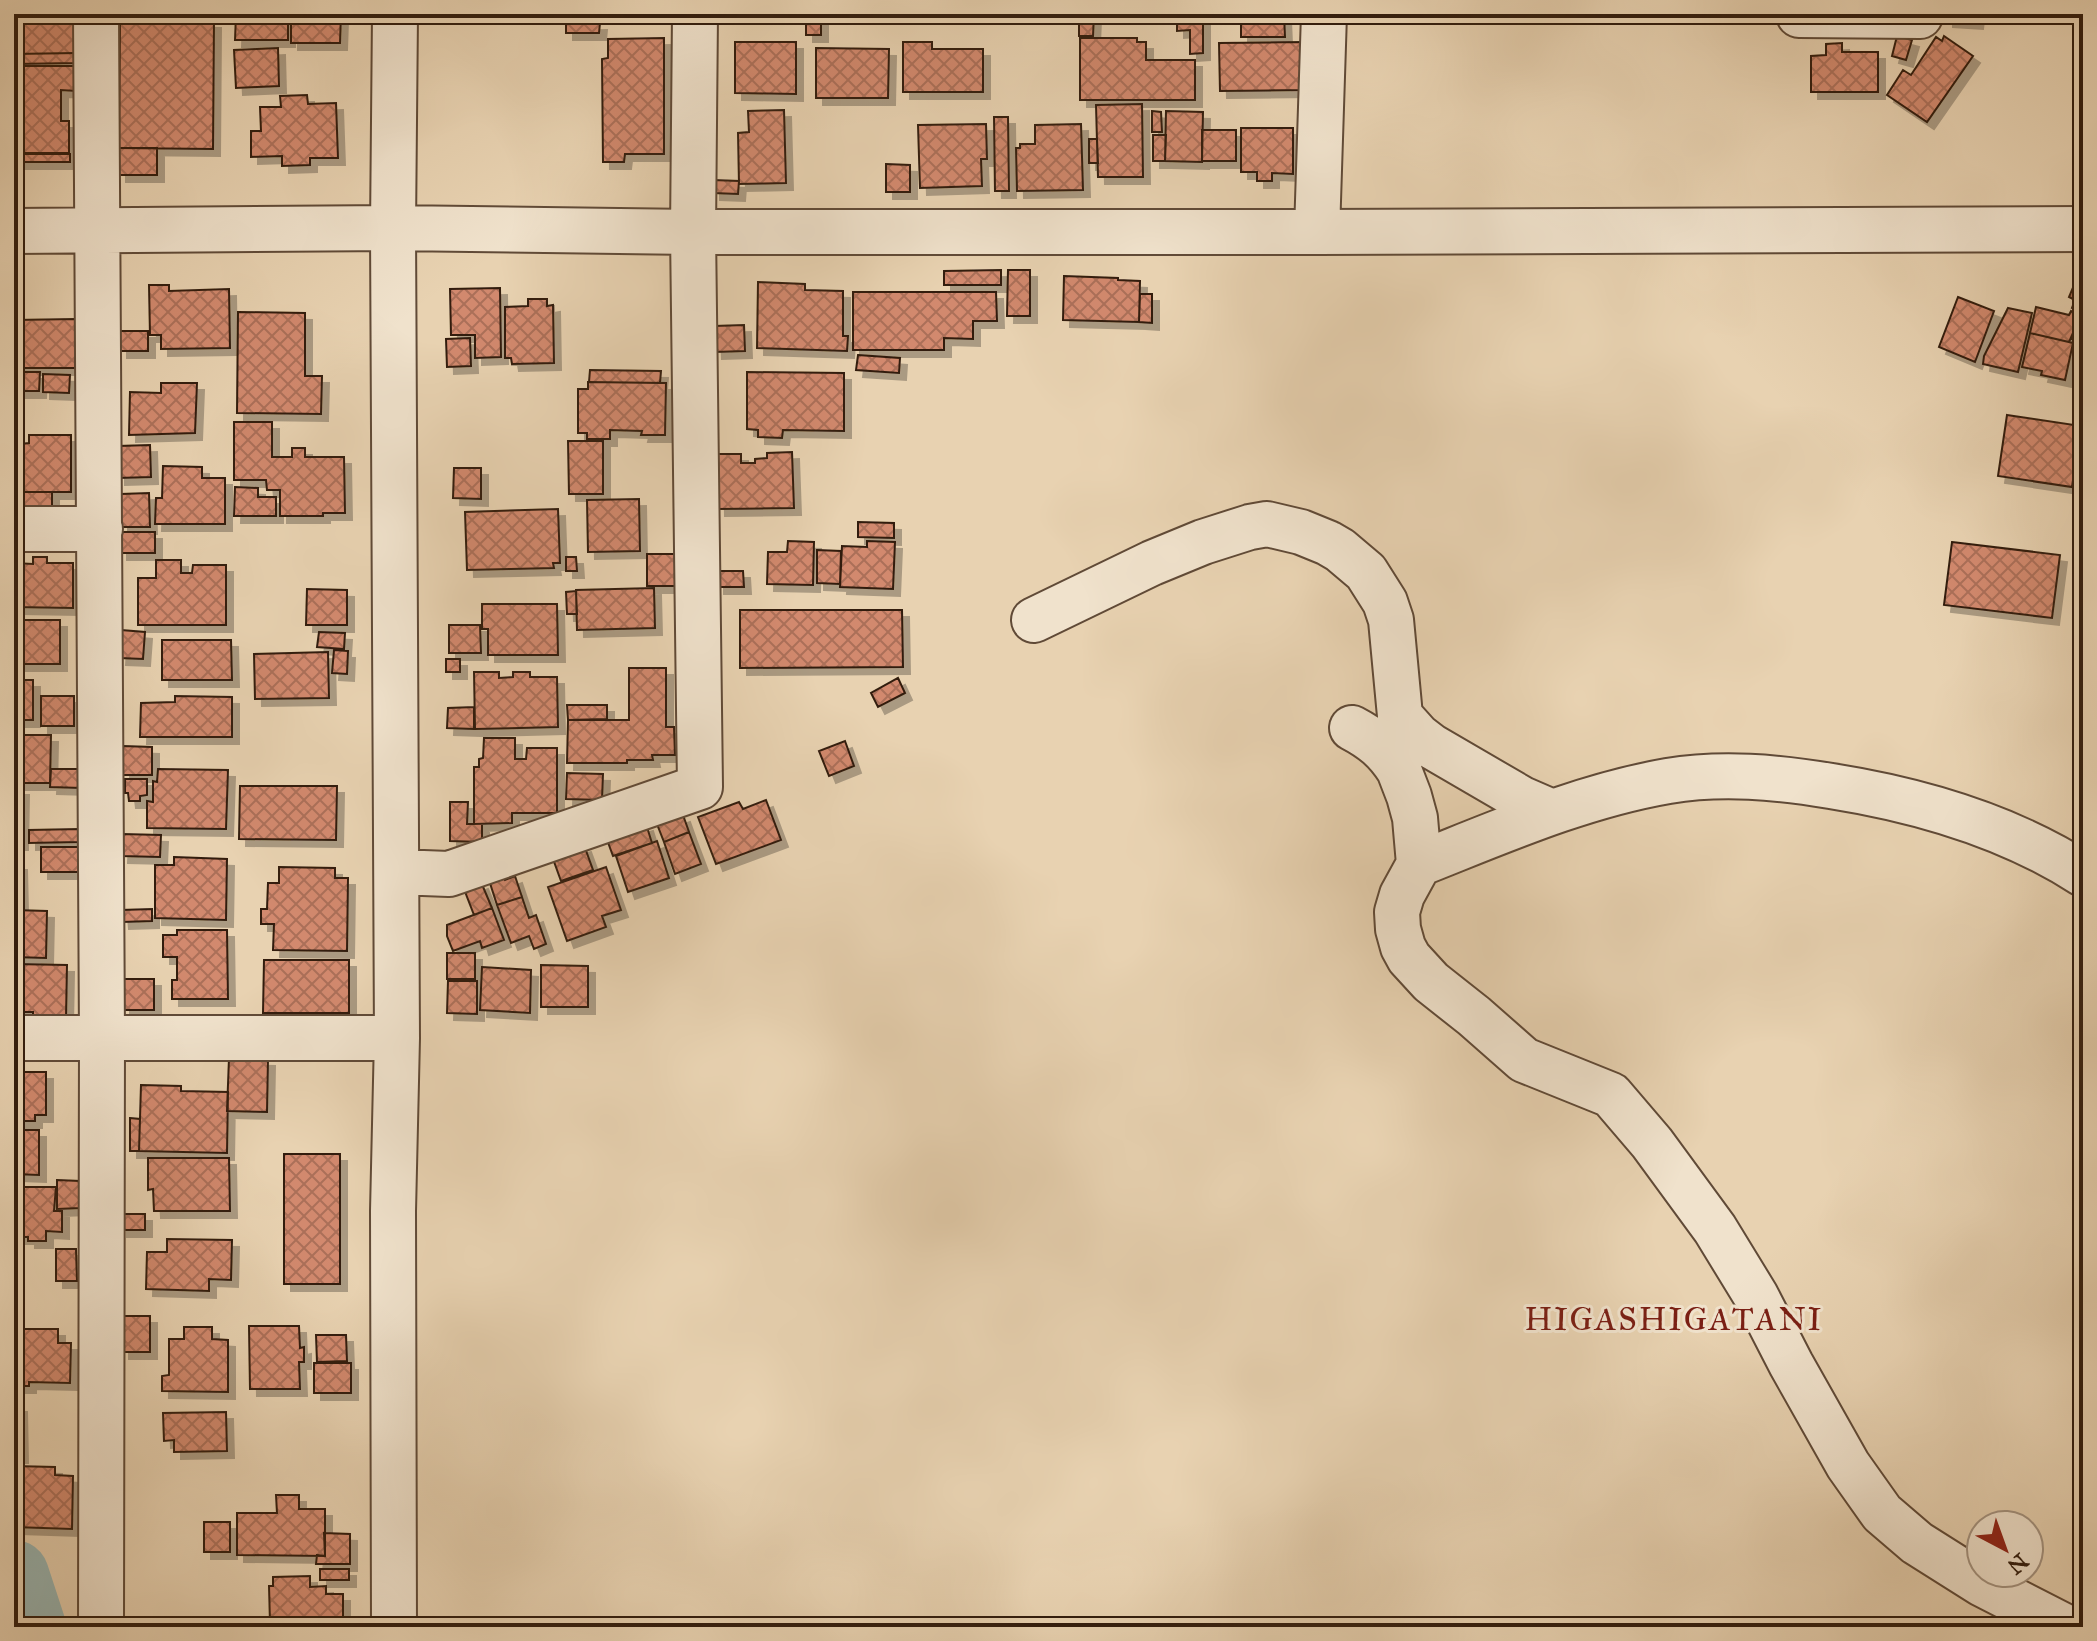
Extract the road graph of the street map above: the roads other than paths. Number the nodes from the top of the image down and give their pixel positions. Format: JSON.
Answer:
{"nodes":[{"id":1,"x":96,"y":14,"type":"edge"},
{"id":2,"x":395,"y":14,"type":"edge"},
{"id":3,"x":695,"y":14,"type":"edge"},
{"id":4,"x":1324,"y":14,"type":"edge"},
{"id":5,"x":1797,"y":14,"type":"edge"},
{"id":6,"x":1920,"y":16,"type":"edge"},
{"id":7,"x":393,"y":228,"type":"junction"},
{"id":8,"x":2083,"y":229,"type":"edge"},
{"id":9,"x":14,"y":231,"type":"edge"},
{"id":10,"x":97,"y":231,"type":"junction"},
{"id":11,"x":693,"y":232,"type":"junction"},
{"id":12,"x":1317,"y":232,"type":"junction"},
{"id":13,"x":14,"y":529,"type":"edge"},
{"id":14,"x":100,"y":529,"type":"junction"},
{"id":15,"x":1034,"y":620,"type":"dead end"},
{"id":16,"x":1400,"y":716,"type":"junction"},
{"id":17,"x":1352,"y":728,"type":"dead end"},
{"id":18,"x":1399,"y":770,"type":"junction"},
{"id":19,"x":1552,"y":812,"type":"junction"},
{"id":20,"x":1419,"y":864,"type":"junction"},
{"id":21,"x":397,"y":872,"type":"junction"},
{"id":22,"x":2083,"y":874,"type":"edge"},
{"id":23,"x":102,"y":1037,"type":"junction"},
{"id":24,"x":14,"y":1038,"type":"edge"},
{"id":25,"x":397,"y":1038,"type":"junction"},
{"id":26,"x":101,"y":1627,"type":"edge"},
{"id":27,"x":394,"y":1627,"type":"edge"},
{"id":28,"x":2066,"y":1627,"type":"edge"}],
"edges":[{"from":1,"to":10,"type":"street"},
{"from":2,"to":7,"type":"street"},
{"from":3,"to":11,"type":"street"},
{"from":4,"to":12,"type":"street"},
{"from":5,"to":6,"type":"street"},
{"from":7,"to":10,"type":"street"},
{"from":7,"to":11,"type":"street"},
{"from":7,"to":21,"type":"street"},
{"from":8,"to":12,"type":"street"},
{"from":9,"to":10,"type":"street"},
{"from":10,"to":14,"type":"street"},
{"from":11,"to":12,"type":"street"},
{"from":11,"to":21,"type":"street"},
{"from":13,"to":14,"type":"street"},
{"from":14,"to":23,"type":"street"},
{"from":15,"to":16,"type":"street"},
{"from":16,"to":18,"type":"street"},
{"from":16,"to":19,"type":"street"},
{"from":17,"to":18,"type":"street"},
{"from":18,"to":20,"type":"street"},
{"from":19,"to":20,"type":"street"},
{"from":19,"to":22,"type":"street"},
{"from":20,"to":28,"type":"street"},
{"from":21,"to":25,"type":"street"},
{"from":23,"to":24,"type":"street"},
{"from":23,"to":25,"type":"street"},
{"from":23,"to":26,"type":"street"},
{"from":25,"to":27,"type":"street"}]}
